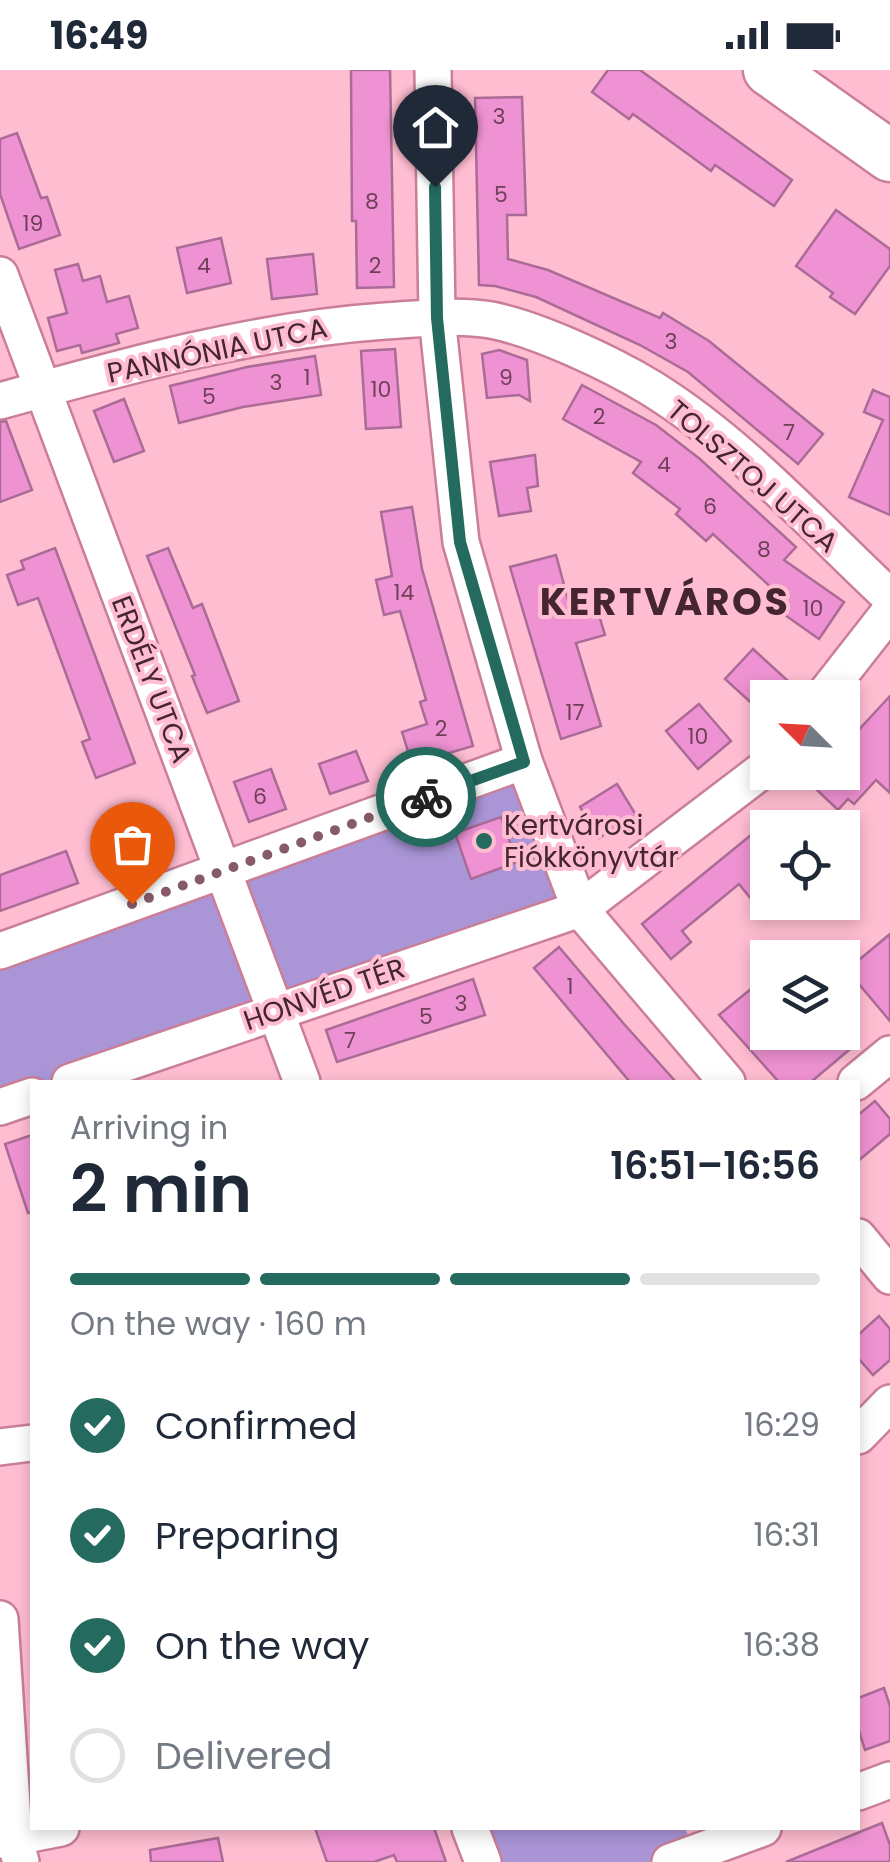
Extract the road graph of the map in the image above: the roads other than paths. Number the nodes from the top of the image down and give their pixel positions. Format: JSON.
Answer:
{"nodes":[{"id":1,"x":433,"y":70,"type":"edge"},
{"id":2,"x":769,"y":70,"type":"edge"},
{"id":3,"x":890,"y":156,"type":"edge"},
{"id":4,"x":0,"y":276,"type":"edge"},
{"id":5,"x":437,"y":318,"type":"junction"},
{"id":6,"x":43,"y":389,"type":"junction"},
{"id":7,"x":0,"y":401,"type":"edge"},
{"id":8,"x":890,"y":598,"type":"edge"},
{"id":9,"x":890,"y":611,"type":"edge"},
{"id":10,"x":836,"y":680,"type":"edge"},
{"id":11,"x":524,"y":762,"type":"junction"},
{"id":12,"x":750,"y":780,"type":"edge"},
{"id":13,"x":224,"y":872,"type":"junction"},
{"id":14,"x":580,"y":909,"type":"junction"},
{"id":15,"x":0,"y":951,"type":"edge"},
{"id":16,"x":276,"y":1010,"type":"junction"},
{"id":17,"x":890,"y":1054,"type":"edge"},
{"id":18,"x":76,"y":1080,"type":"edge"},
{"id":19,"x":301,"y":1080,"type":"edge"},
{"id":20,"x":725,"y":1080,"type":"edge"},
{"id":21,"x":858,"y":1080,"type":"edge"},
{"id":22,"x":30,"y":1097,"type":"edge"},
{"id":23,"x":0,"y":1107,"type":"edge"},
{"id":24,"x":860,"y":1239,"type":"edge"},
{"id":25,"x":890,"y":1276,"type":"edge"},
{"id":26,"x":890,"y":1404,"type":"edge"},
{"id":27,"x":860,"y":1434,"type":"edge"},
{"id":28,"x":30,"y":1444,"type":"edge"},
{"id":29,"x":0,"y":1447,"type":"edge"},
{"id":30,"x":0,"y":1619,"type":"edge"},
{"id":31,"x":890,"y":1780,"type":"edge"},
{"id":32,"x":860,"y":1791,"type":"edge"},
{"id":33,"x":56,"y":1830,"type":"edge"},
{"id":34,"x":471,"y":1830,"type":"edge"},
{"id":35,"x":756,"y":1830,"type":"edge"},
{"id":36,"x":12,"y":1846,"type":"edge"},
{"id":37,"x":687,"y":1851,"type":"edge"},
{"id":38,"x":484,"y":1862,"type":"edge"}],
"edges":[{"from":1,"to":5,"type":"street"},
{"from":2,"to":3,"type":"street"},
{"from":4,"to":6,"type":"street","name":"ERDÉLY UTCA"},
{"from":5,"to":6,"type":"street","name":"PANNÓNIA UTCA"},
{"from":5,"to":8,"type":"street","name":"TOLSZTOJ UTCA"},
{"from":5,"to":11,"type":"street"},
{"from":6,"to":7,"type":"street","name":"PANNÓNIA UTCA"},
{"from":6,"to":13,"type":"street","name":"ERDÉLY UTCA"},
{"from":9,"to":10,"type":"street"},
{"from":11,"to":13,"type":"street"},
{"from":11,"to":14,"type":"street"},
{"from":12,"to":14,"type":"street","name":"HONVÉD TÉR"},
{"from":13,"to":15,"type":"street"},
{"from":13,"to":16,"type":"street","name":"ERDÉLY UTCA"},
{"from":14,"to":16,"type":"street","name":"HONVÉD TÉR"},
{"from":14,"to":20,"type":"street"},
{"from":16,"to":18,"type":"street","name":"HONVÉD TÉR"},
{"from":16,"to":19,"type":"street","name":"ERDÉLY UTCA"},
{"from":17,"to":21,"type":"street"},
{"from":22,"to":23,"type":"street"},
{"from":24,"to":25,"type":"street"},
{"from":26,"to":27,"type":"street"},
{"from":28,"to":29,"type":"street"},
{"from":30,"to":36,"type":"street"},
{"from":31,"to":32,"type":"street"},
{"from":33,"to":36,"type":"street"},
{"from":34,"to":38,"type":"street"},
{"from":35,"to":37,"type":"street"}]}
